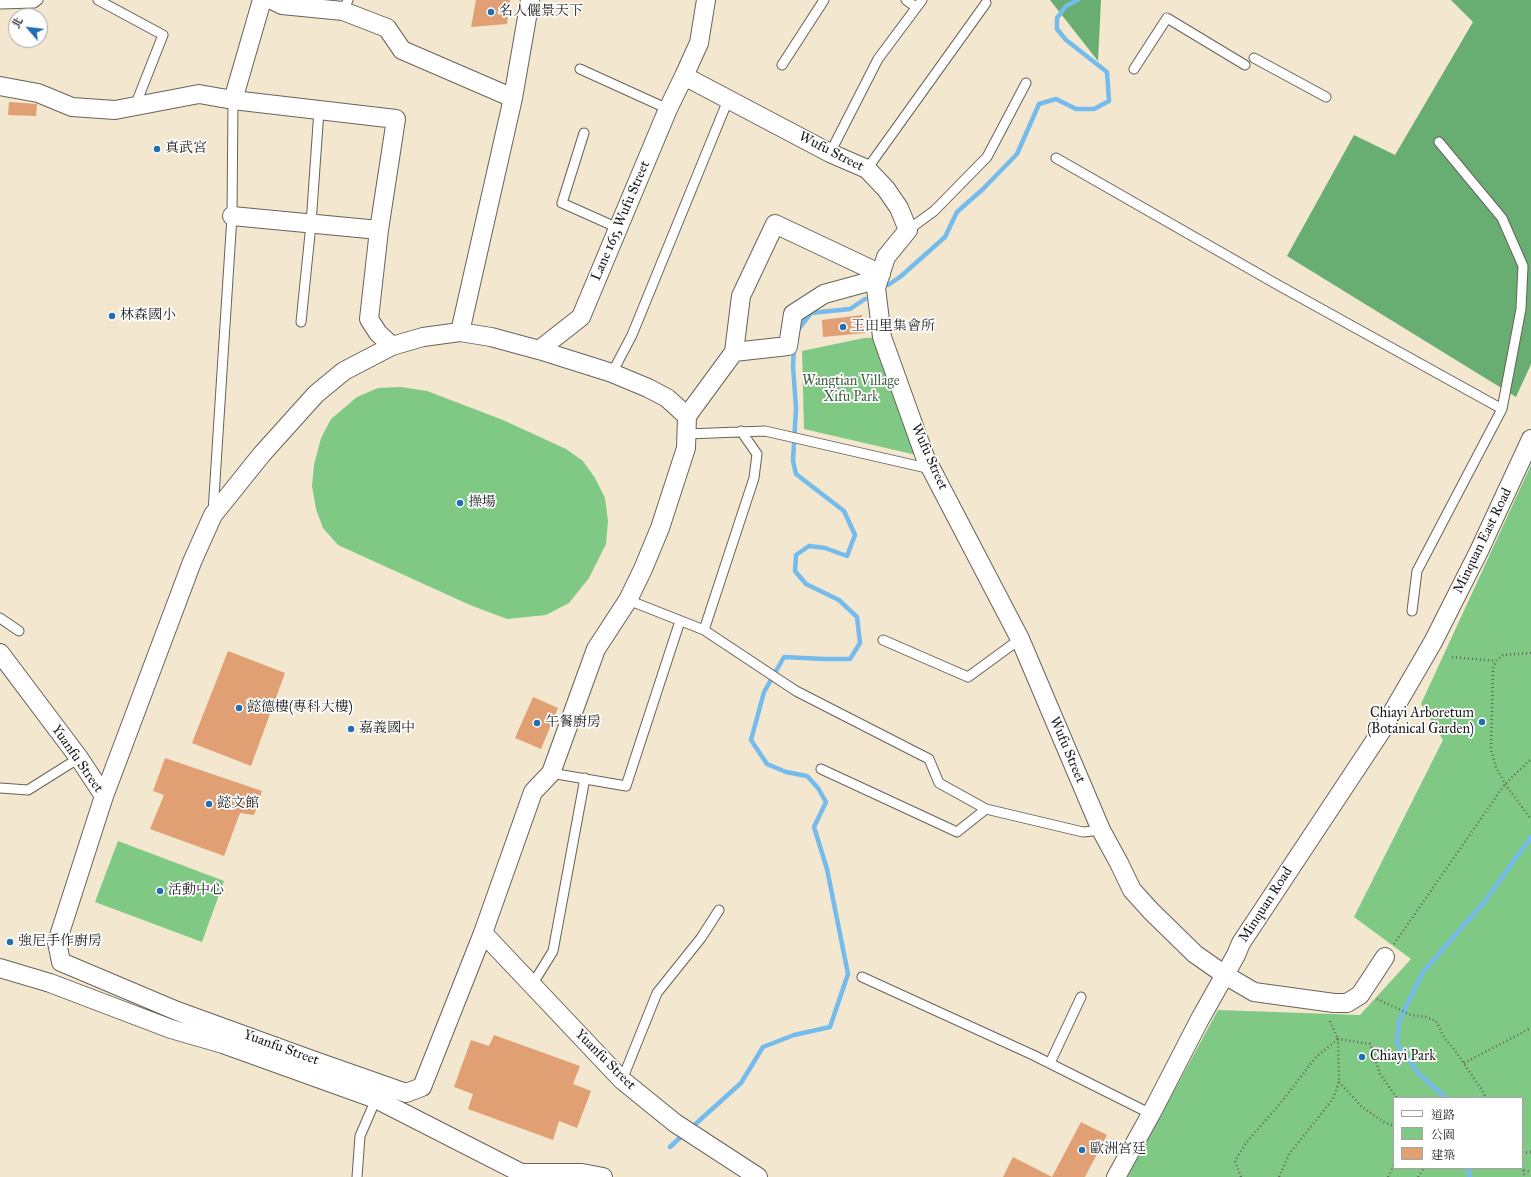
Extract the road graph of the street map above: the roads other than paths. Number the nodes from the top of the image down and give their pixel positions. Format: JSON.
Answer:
{"nodes":[{"id":1,"x":38,"y":0,"type":"edge"},
{"id":2,"x":98,"y":0,"type":"edge"},
{"id":3,"x":262,"y":0,"type":"edge"},
{"id":4,"x":530,"y":0,"type":"edge"},
{"id":5,"x":706,"y":0,"type":"edge"},
{"id":6,"x":824,"y":0,"type":"edge"},
{"id":7,"x":906,"y":0,"type":"edge"},
{"id":8,"x":280,"y":2,"type":"edge"},
{"id":9,"x":986,"y":3,"type":"dead end"},
{"id":10,"x":0,"y":4,"type":"edge"},
{"id":11,"x":919,"y":4,"type":"edge"},
{"id":12,"x":346,"y":6,"type":"edge"},
{"id":13,"x":1254,"y":58,"type":"dead end"},
{"id":14,"x":1245,"y":64,"type":"dead end"},
{"id":15,"x":782,"y":65,"type":"dead end"},
{"id":16,"x":580,"y":69,"type":"dead end"},
{"id":17,"x":1134,"y":69,"type":"dead end"},
{"id":18,"x":684,"y":76,"type":"junction"},
{"id":19,"x":1026,"y":84,"type":"dead end"},
{"id":20,"x":0,"y":86,"type":"edge"},
{"id":21,"x":1326,"y":97,"type":"dead end"},
{"id":22,"x":513,"y":98,"type":"junction"},
{"id":23,"x":233,"y":100,"type":"junction"},
{"id":24,"x":728,"y":100,"type":"junction"},
{"id":25,"x":135,"y":106,"type":"junction"},
{"id":26,"x":668,"y":109,"type":"junction"},
{"id":27,"x":319,"y":110,"type":"junction"},
{"id":28,"x":584,"y":133,"type":"dead end"},
{"id":29,"x":1439,"y":142,"type":"dead end"},
{"id":30,"x":830,"y":152,"type":"junction"},
{"id":31,"x":1056,"y":158,"type":"dead end"},
{"id":32,"x":867,"y":169,"type":"junction"},
{"id":33,"x":232,"y":216,"type":"junction"},
{"id":34,"x":311,"y":224,"type":"junction"},
{"id":35,"x":618,"y":228,"type":"junction"},
{"id":36,"x":378,"y":230,"type":"junction"},
{"id":37,"x":908,"y":230,"type":"junction"},
{"id":38,"x":880,"y":276,"type":"junction"},
{"id":39,"x":301,"y":322,"type":"dead end"},
{"id":40,"x":460,"y":332,"type":"junction"},
{"id":41,"x":392,"y":346,"type":"junction"},
{"id":42,"x":539,"y":350,"type":"junction"},
{"id":43,"x":734,"y":352,"type":"junction"},
{"id":44,"x":612,"y":373,"type":"junction"},
{"id":45,"x":1502,"y":409,"type":"junction"},
{"id":46,"x":687,"y":425,"type":"junction"},
{"id":47,"x":741,"y":431,"type":"junction"},
{"id":48,"x":1531,"y":439,"type":"edge"},
{"id":49,"x":931,"y":469,"type":"junction"},
{"id":50,"x":213,"y":515,"type":"junction"},
{"id":51,"x":628,"y":600,"type":"junction"},
{"id":52,"x":1412,"y":611,"type":"dead end"},
{"id":53,"x":0,"y":618,"type":"edge"},
{"id":54,"x":680,"y":621,"type":"junction"},
{"id":55,"x":704,"y":630,"type":"junction"},
{"id":56,"x":19,"y":631,"type":"dead end"},
{"id":57,"x":1020,"y":639,"type":"junction"},
{"id":58,"x":883,"y":640,"type":"dead end"},
{"id":59,"x":1433,"y":642,"type":"joint"},
{"id":60,"x":0,"y":653,"type":"edge"},
{"id":61,"x":79,"y":758,"type":"junction"},
{"id":62,"x":821,"y":768,"type":"dead end"},
{"id":63,"x":551,"y":773,"type":"junction"},
{"id":64,"x":585,"y":778,"type":"junction"},
{"id":65,"x":0,"y":788,"type":"edge"},
{"id":66,"x":104,"y":796,"type":"junction"},
{"id":67,"x":986,"y":809,"type":"junction"},
{"id":68,"x":1101,"y":830,"type":"junction"},
{"id":69,"x":719,"y":910,"type":"dead end"},
{"id":70,"x":483,"y":933,"type":"junction"},
{"id":71,"x":1385,"y":957,"type":"road end"},
{"id":72,"x":0,"y":968,"type":"edge"},
{"id":73,"x":1225,"y":975,"type":"junction"},
{"id":74,"x":862,"y":977,"type":"dead end"},
{"id":75,"x":532,"y":985,"type":"junction"},
{"id":76,"x":1081,"y":996,"type":"dead end"},
{"id":77,"x":1050,"y":1063,"type":"junction"},
{"id":78,"x":622,"y":1080,"type":"junction"},
{"id":79,"x":376,"y":1099,"type":"junction"},
{"id":80,"x":1151,"y":1114,"type":"junction"},
{"id":81,"x":357,"y":1177,"type":"edge"},
{"id":82,"x":603,"y":1177,"type":"edge"},
{"id":83,"x":758,"y":1177,"type":"edge"},
{"id":84,"x":1116,"y":1177,"type":"edge"}],
"edges":[{"from":1,"to":10,"type":"lane"},
{"from":2,"to":25,"type":"lane"},
{"from":3,"to":23,"type":"street"},
{"from":4,"to":22,"type":"street"},
{"from":5,"to":18,"type":"street"},
{"from":6,"to":15,"type":"lane"},
{"from":7,"to":11,"type":"lane"},
{"from":8,"to":12,"type":"street"},
{"from":9,"to":32,"type":"lane"},
{"from":11,"to":30,"type":"lane"},
{"from":12,"to":22,"type":"street"},
{"from":13,"to":21,"type":"lane"},
{"from":14,"to":17,"type":"lane"},
{"from":16,"to":26,"type":"lane"},
{"from":18,"to":24,"type":"street","name":"Wufu Street"},
{"from":18,"to":26,"type":"street","name":"Lane 165, Wufu Street"},
{"from":19,"to":37,"type":"lane"},
{"from":20,"to":25,"type":"street"},
{"from":22,"to":40,"type":"street"},
{"from":23,"to":25,"type":"street"},
{"from":23,"to":27,"type":"street"},
{"from":23,"to":33,"type":"lane"},
{"from":24,"to":30,"type":"street","name":"Wufu Street"},
{"from":24,"to":44,"type":"lane"},
{"from":26,"to":35,"type":"street","name":"Lane 165, Wufu Street"},
{"from":27,"to":34,"type":"lane"},
{"from":27,"to":36,"type":"street"},
{"from":28,"to":35,"type":"lane"},
{"from":29,"to":45,"type":"lane"},
{"from":30,"to":32,"type":"street","name":"Wufu Street"},
{"from":31,"to":45,"type":"lane"},
{"from":32,"to":37,"type":"street","name":"Wufu Street"},
{"from":33,"to":34,"type":"street"},
{"from":33,"to":50,"type":"lane"},
{"from":34,"to":36,"type":"street"},
{"from":34,"to":39,"type":"lane"},
{"from":35,"to":42,"type":"street","name":"Lane 165, Wufu Street"},
{"from":36,"to":41,"type":"street"},
{"from":37,"to":38,"type":"street","name":"Wufu Street"},
{"from":38,"to":43,"type":"street"},
{"from":38,"to":43,"type":"street"},
{"from":38,"to":49,"type":"street","name":"Wufu Street"},
{"from":40,"to":41,"type":"street"},
{"from":40,"to":42,"type":"street"},
{"from":41,"to":50,"type":"street"},
{"from":42,"to":44,"type":"street"},
{"from":43,"to":46,"type":"street"},
{"from":44,"to":46,"type":"street"},
{"from":45,"to":52,"type":"lane"},
{"from":46,"to":47,"type":"lane"},
{"from":46,"to":51,"type":"street"},
{"from":47,"to":49,"type":"lane"},
{"from":47,"to":55,"type":"lane"},
{"from":48,"to":59,"type":"street","name":"Minquan East Road"},
{"from":49,"to":57,"type":"street","name":"Wufu Street"},
{"from":50,"to":66,"type":"street"},
{"from":51,"to":54,"type":"lane"},
{"from":51,"to":63,"type":"street"},
{"from":53,"to":56,"type":"lane"},
{"from":54,"to":55,"type":"lane"},
{"from":54,"to":64,"type":"lane"},
{"from":55,"to":67,"type":"lane"},
{"from":57,"to":58,"type":"lane"},
{"from":57,"to":68,"type":"street","name":"Wufu Street"},
{"from":59,"to":73,"type":"street","name":"Minquan Road"},
{"from":60,"to":61,"type":"street","name":"Yuanfu Street"},
{"from":61,"to":65,"type":"lane"},
{"from":61,"to":66,"type":"street","name":"Yuanfu Street"},
{"from":62,"to":67,"type":"lane"},
{"from":63,"to":64,"type":"lane"},
{"from":63,"to":70,"type":"street"},
{"from":64,"to":75,"type":"lane"},
{"from":66,"to":70,"type":"street","name":"Yuanfu Street"},
{"from":67,"to":68,"type":"lane"},
{"from":68,"to":73,"type":"street","name":"Wufu Street"},
{"from":69,"to":78,"type":"lane"},
{"from":70,"to":75,"type":"street","name":"Yuanfu Street"},
{"from":71,"to":73,"type":"street","name":"Wufu Street"},
{"from":72,"to":79,"type":"street","name":"Yuanfu Street"},
{"from":73,"to":80,"type":"street","name":"Minquan Road"},
{"from":74,"to":77,"type":"lane"},
{"from":75,"to":78,"type":"street","name":"Yuanfu Street"},
{"from":76,"to":77,"type":"lane"},
{"from":77,"to":80,"type":"lane"},
{"from":78,"to":83,"type":"street","name":"Yuanfu Street"},
{"from":79,"to":81,"type":"lane"},
{"from":79,"to":82,"type":"street","name":"Yuanfu Street"},
{"from":80,"to":84,"type":"street","name":"Minquan Road"}]}
